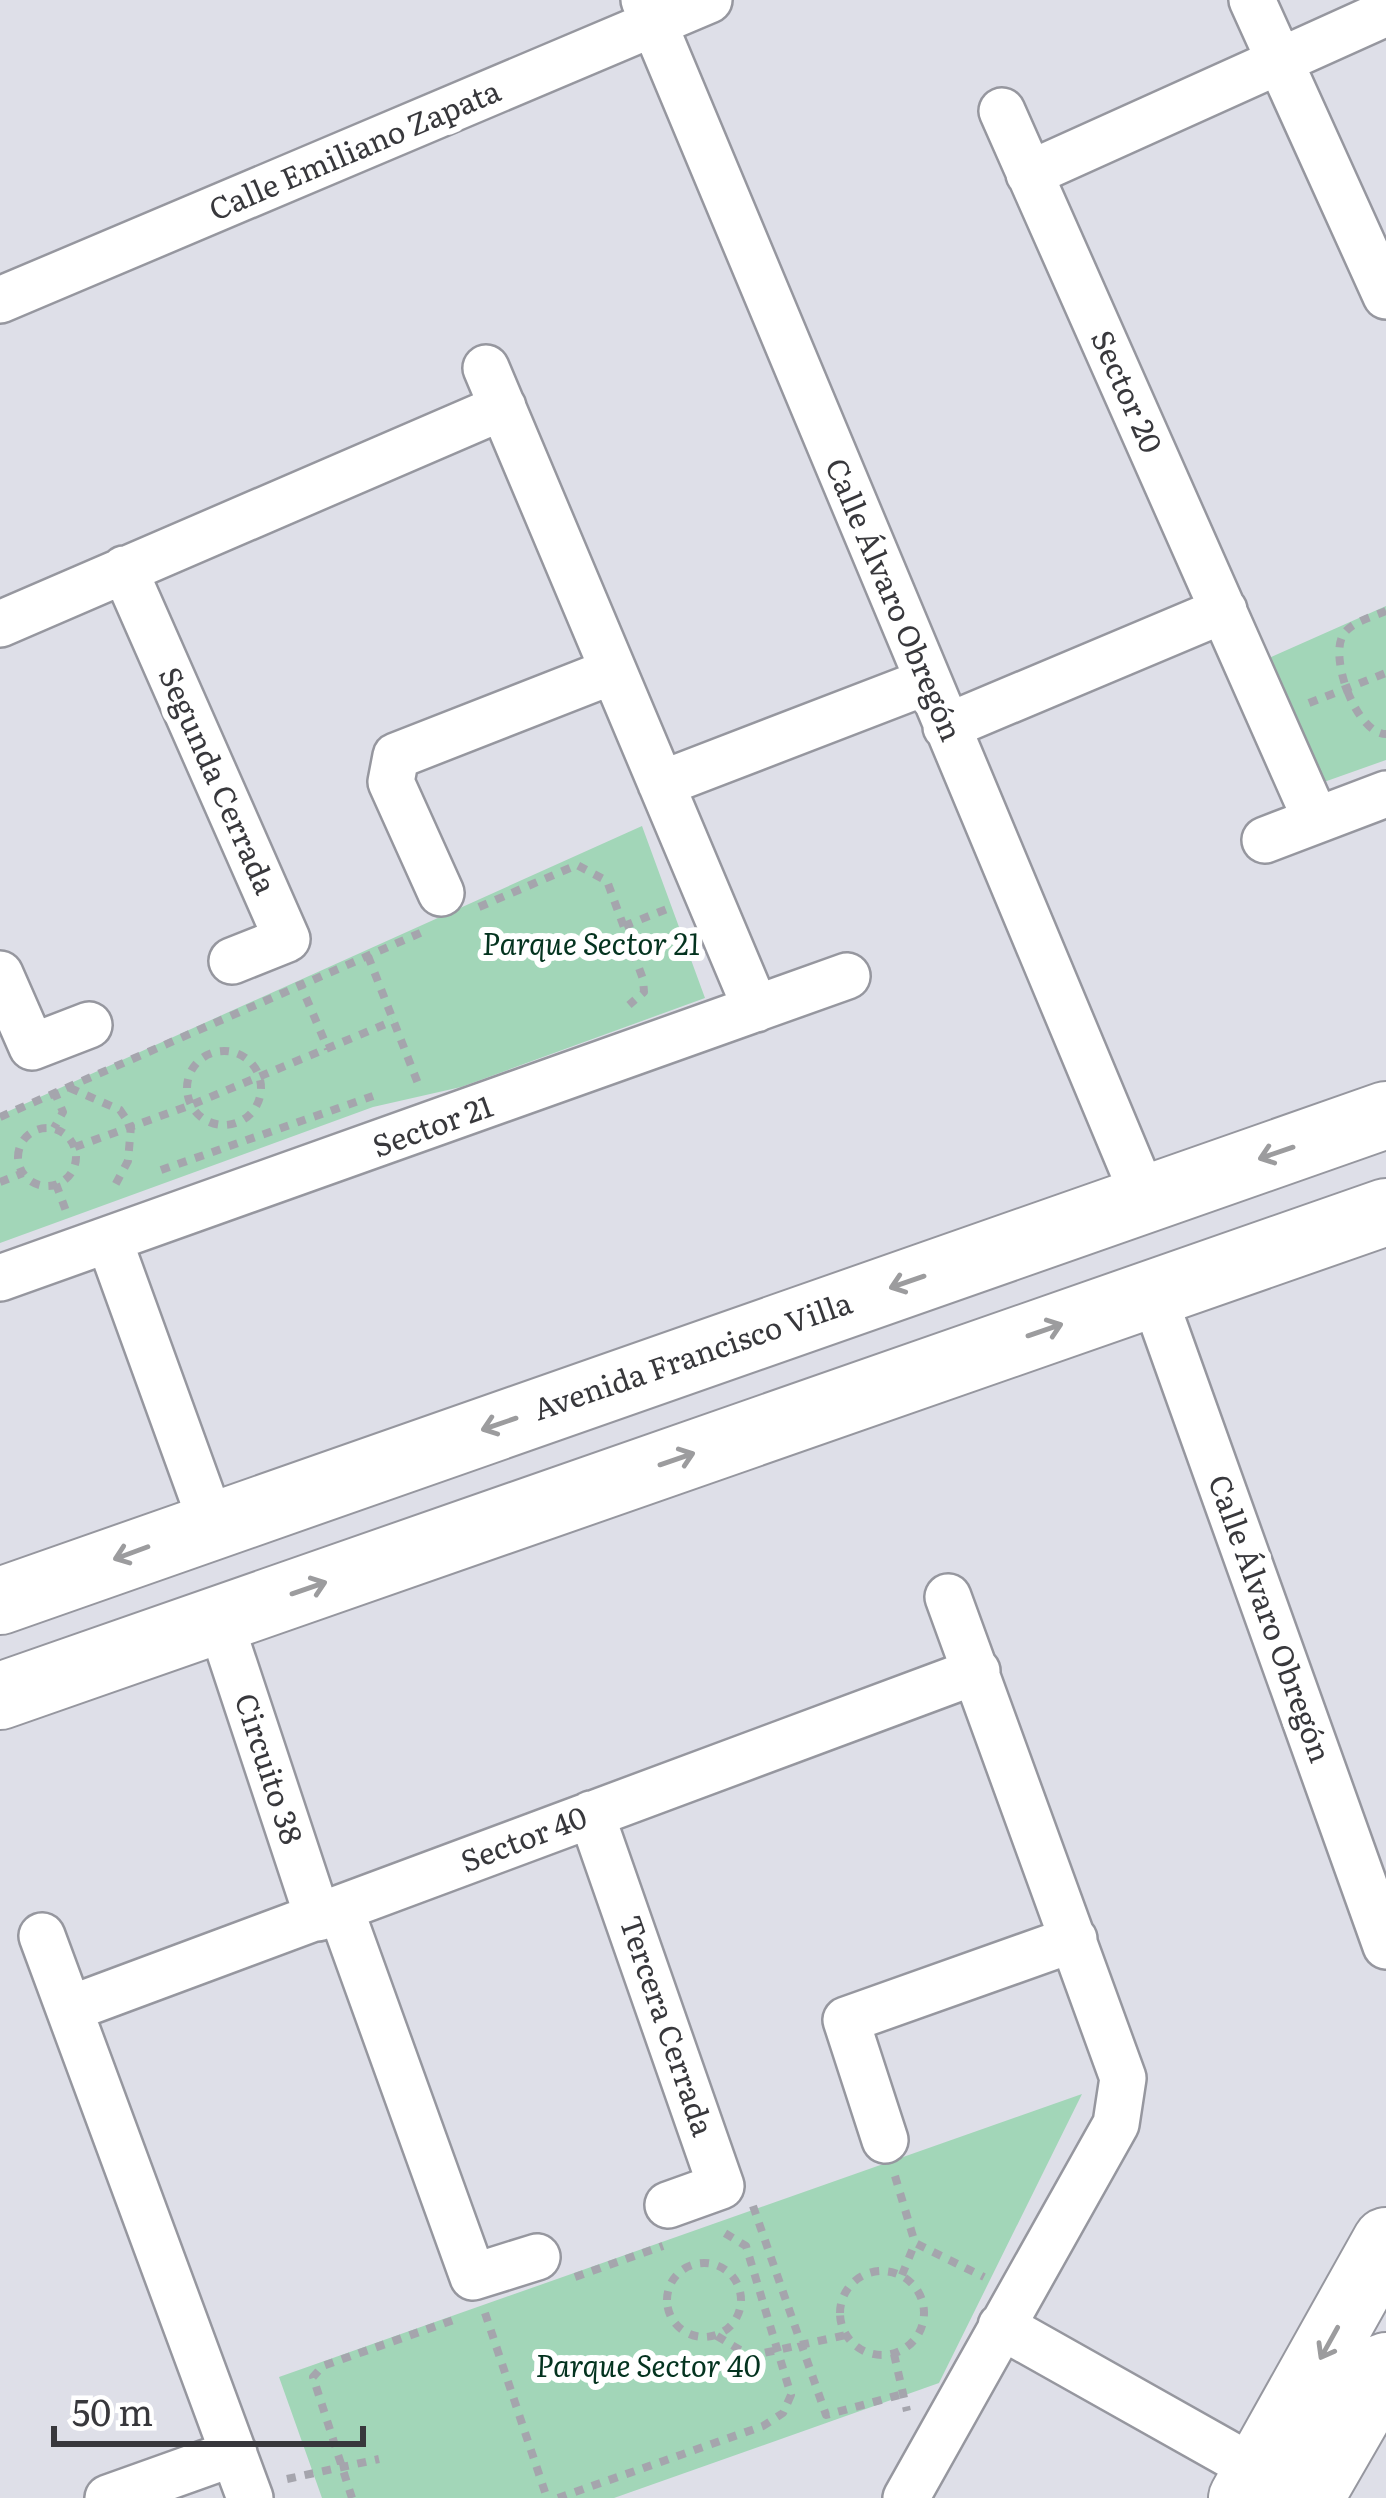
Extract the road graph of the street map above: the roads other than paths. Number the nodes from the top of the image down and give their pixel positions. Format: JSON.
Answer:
{"nodes":[{"id":1,"x":709,"y":0,"type":"edge"},
{"id":2,"x":1252,"y":0,"type":"edge"},
{"id":3,"x":650,"y":12,"type":"edge"},
{"id":4,"x":1386,"y":13,"type":"edge"},
{"id":5,"x":1281,"y":61,"type":"junction"},
{"id":6,"x":1002,"y":111,"type":"dead end"},
{"id":7,"x":1029,"y":174,"type":"junction"},
{"id":8,"x":1386,"y":296,"type":"edge"},
{"id":9,"x":0,"y":300,"type":"edge"},
{"id":10,"x":124,"y":569,"type":"junction"},
{"id":11,"x":1224,"y":610,"type":"junction"},
{"id":12,"x":0,"y":623,"type":"edge"},
{"id":13,"x":613,"y":670,"type":"junction"},
{"id":14,"x":926,"y":682,"type":"junction"},
{"id":15,"x":946,"y":727,"type":"junction"},
{"id":16,"x":661,"y":784,"type":"junction"},
{"id":17,"x":1386,"y":794,"type":"edge"},
{"id":18,"x":1316,"y":820,"type":"junction"},
{"id":19,"x":1264,"y":840,"type":"dead end"},
{"id":20,"x":448,"y":911,"type":"road end"},
{"id":21,"x":232,"y":961,"type":"dead end"},
{"id":22,"x":0,"y":974,"type":"edge"},
{"id":23,"x":847,"y":976,"type":"dead end"},
{"id":24,"x":756,"y":1009,"type":"junction"},
{"id":25,"x":89,"y":1024,"type":"dead end"},
{"id":26,"x":1386,"y":1114,"type":"edge"},
{"id":27,"x":1145,"y":1199,"type":"junction"},
{"id":28,"x":1386,"y":1211,"type":"edge"},
{"id":29,"x":110,"y":1240,"type":"junction"},
{"id":30,"x":0,"y":1279,"type":"edge"},
{"id":31,"x":1152,"y":1292,"type":"junction"},
{"id":32,"x":212,"y":1524,"type":"junction"},
{"id":33,"x":948,"y":1597,"type":"dead end"},
{"id":34,"x":0,"y":1601,"type":"edge"},
{"id":35,"x":219,"y":1619,"type":"junction"},
{"id":36,"x":977,"y":1671,"type":"junction"},
{"id":37,"x":0,"y":1696,"type":"edge"},
{"id":38,"x":591,"y":1814,"type":"junction"},
{"id":39,"x":330,"y":1915,"type":"junction"},
{"id":40,"x":42,"y":1936,"type":"dead end"},
{"id":41,"x":1074,"y":1939,"type":"junction"},
{"id":42,"x":1386,"y":1946,"type":"edge"},
{"id":43,"x":72,"y":2008,"type":"junction"},
{"id":44,"x":884,"y":2140,"type":"road end"},
{"id":45,"x":673,"y":2223,"type":"road end"},
{"id":46,"x":1386,"y":2241,"type":"edge"},
{"id":47,"x":554,"y":2268,"type":"road end"},
{"id":48,"x":1009,"y":2310,"type":"junction"},
{"id":49,"x":1386,"y":2366,"type":"edge"},
{"id":50,"x":243,"y":2479,"type":"edge"},
{"id":51,"x":1270,"y":2489,"type":"edge"},
{"id":52,"x":108,"y":2498,"type":"edge"},
{"id":53,"x":906,"y":2498,"type":"edge"}],
"edges":[{"from":1,"to":3,"type":"street","name":"Calle Emiliano Zapata"},
{"from":2,"to":5,"type":"street"},
{"from":3,"to":9,"type":"street","name":"Calle Emiliano Zapata"},
{"from":3,"to":14,"type":"street","name":"Calle Álvaro Obregón"},
{"from":4,"to":5,"type":"street"},
{"from":5,"to":7,"type":"street"},
{"from":5,"to":8,"type":"street"},
{"from":6,"to":7,"type":"street","name":"Sector 20"},
{"from":7,"to":11,"type":"street","name":"Sector 20"},
{"from":10,"to":12,"type":"street"},
{"from":10,"to":13,"type":"street"},
{"from":10,"to":21,"type":"street","name":"Segunda Cerrada"},
{"from":11,"to":15,"type":"street"},
{"from":11,"to":18,"type":"street","name":"Sector 20"},
{"from":13,"to":16,"type":"street"},
{"from":13,"to":20,"type":"street"},
{"from":14,"to":15,"type":"street","name":"Calle Álvaro Obregón"},
{"from":14,"to":16,"type":"street"},
{"from":15,"to":27,"type":"street","name":"Calle Álvaro Obregón"},
{"from":16,"to":24,"type":"street"},
{"from":17,"to":18,"type":"street"},
{"from":18,"to":19,"type":"street"},
{"from":22,"to":25,"type":"street"},
{"from":23,"to":24,"type":"street","name":"Sector 21"},
{"from":24,"to":29,"type":"street","name":"Sector 21"},
{"from":26,"to":27,"type":"street","name":"Avenida Francisco Villa","one_way":true},
{"from":27,"to":32,"type":"street","name":"Avenida Francisco Villa","one_way":true},
{"from":28,"to":31,"type":"street"},
{"from":29,"to":30,"type":"street","name":"Sector 21"},
{"from":29,"to":32,"type":"street"},
{"from":35,"to":31,"type":"street","one_way":true},
{"from":31,"to":42,"type":"street","name":"Calle Álvaro Obregón"},
{"from":32,"to":34,"type":"street","name":"Avenida Francisco Villa","one_way":true},
{"from":33,"to":36,"type":"street"},
{"from":35,"to":37,"type":"street"},
{"from":35,"to":39,"type":"street","name":"Circuito 38"},
{"from":36,"to":38,"type":"street","name":"Sector 40"},
{"from":36,"to":41,"type":"street"},
{"from":38,"to":39,"type":"street","name":"Sector 40"},
{"from":38,"to":45,"type":"street","name":"Tercera Cerrada"},
{"from":39,"to":43,"type":"street","name":"Sector 40"},
{"from":39,"to":47,"type":"street","name":"Circuito 38"},
{"from":40,"to":43,"type":"street"},
{"from":41,"to":44,"type":"street"},
{"from":41,"to":48,"type":"street"},
{"from":43,"to":50,"type":"street"},
{"from":46,"to":51,"type":"street","one_way":true},
{"from":48,"to":51,"type":"street"},
{"from":48,"to":53,"type":"street"},
{"from":49,"to":51,"type":"street"},
{"from":50,"to":52,"type":"street"}]}
